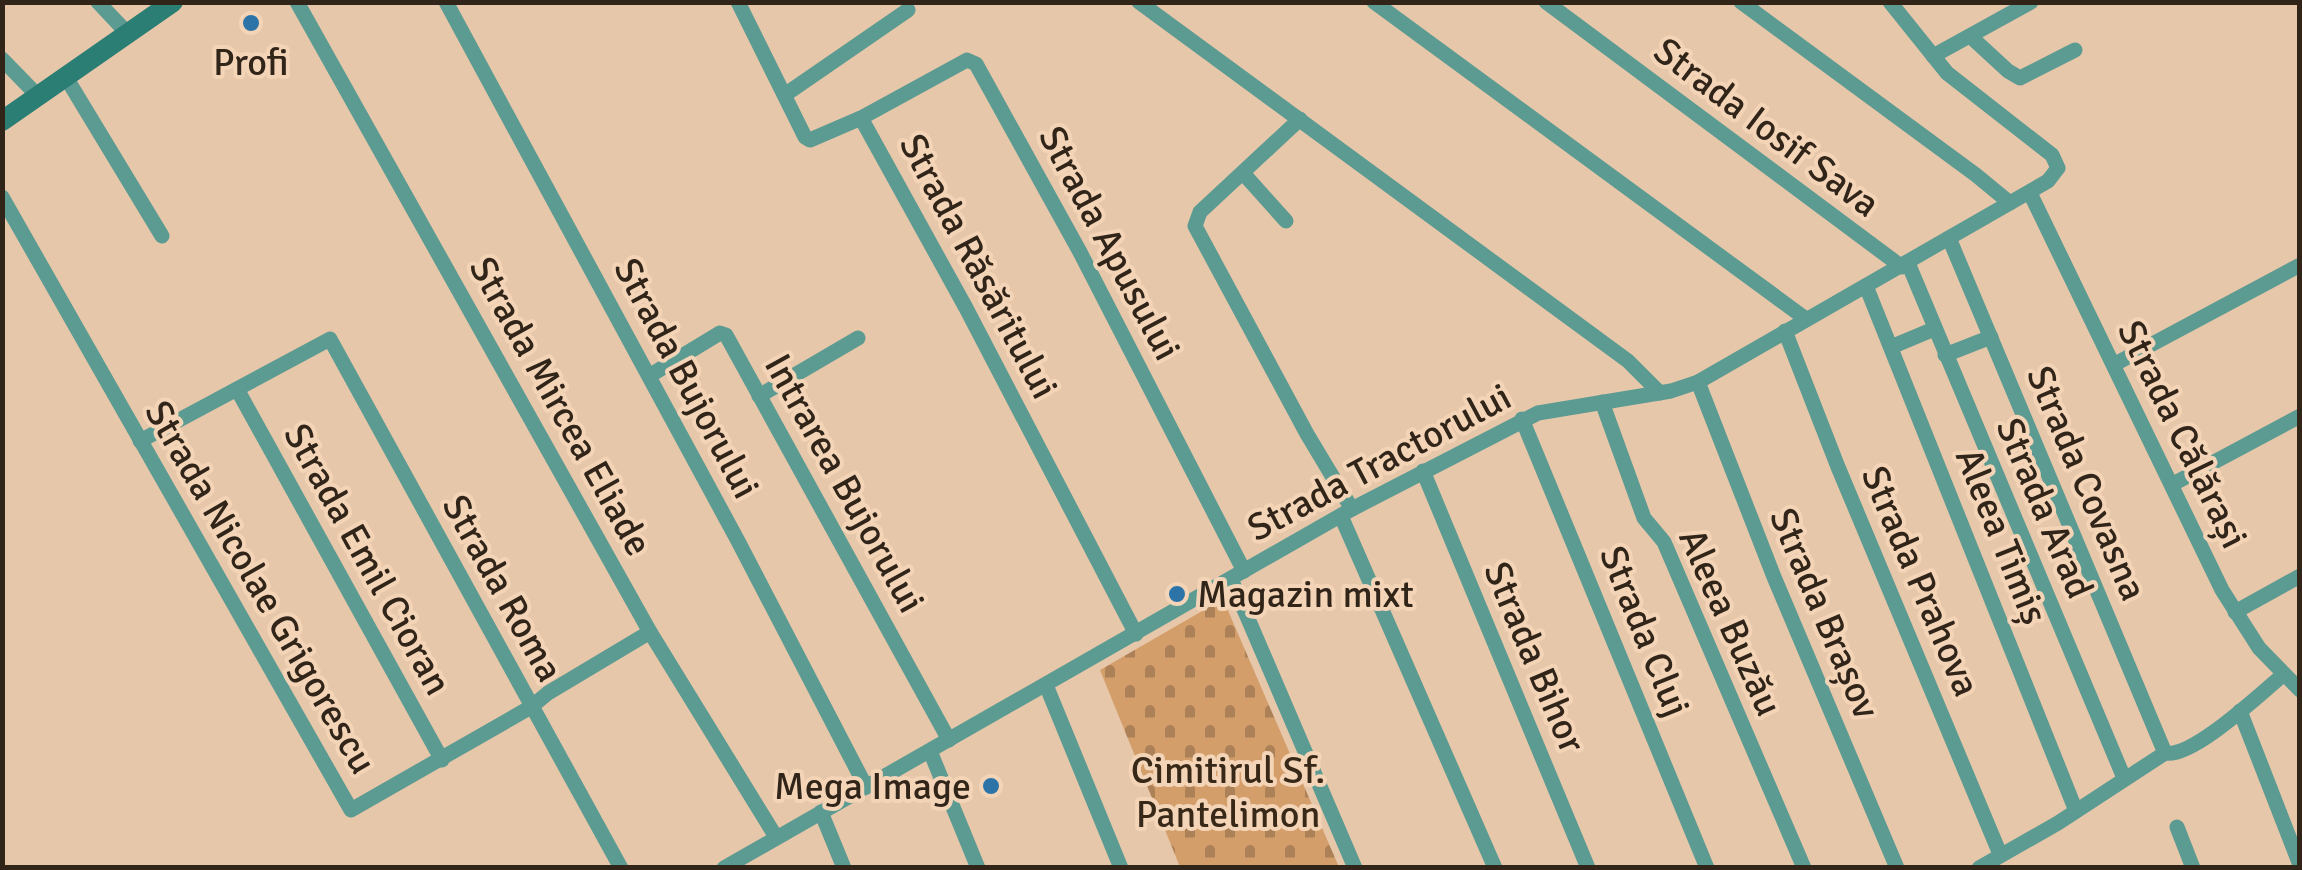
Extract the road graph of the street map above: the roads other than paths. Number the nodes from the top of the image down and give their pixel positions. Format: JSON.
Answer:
{"nodes":[{"id":1,"x":98,"y":2,"type":"edge"},
{"id":2,"x":173,"y":2,"type":"edge"},
{"id":3,"x":297,"y":2,"type":"edge"},
{"id":4,"x":446,"y":2,"type":"edge"},
{"id":5,"x":738,"y":2,"type":"edge"},
{"id":6,"x":1139,"y":2,"type":"edge"},
{"id":7,"x":1374,"y":2,"type":"edge"},
{"id":8,"x":1546,"y":2,"type":"edge"},
{"id":9,"x":1740,"y":2,"type":"edge"},
{"id":10,"x":1890,"y":2,"type":"edge"},
{"id":11,"x":2031,"y":2,"type":"edge"},
{"id":12,"x":908,"y":10,"type":"dead end"},
{"id":13,"x":129,"y":35,"type":"junction"},
{"id":14,"x":1970,"y":36,"type":"junction"},
{"id":15,"x":2075,"y":50,"type":"dead end"},
{"id":16,"x":1933,"y":56,"type":"junction"},
{"id":17,"x":2,"y":59,"type":"edge"},
{"id":18,"x":67,"y":79,"type":"junction"},
{"id":19,"x":786,"y":94,"type":"junction"},
{"id":20,"x":39,"y":97,"type":"junction"},
{"id":21,"x":861,"y":118,"type":"junction"},
{"id":22,"x":1300,"y":120,"type":"junction"},
{"id":23,"x":2,"y":122,"type":"edge"},
{"id":24,"x":1243,"y":173,"type":"junction"},
{"id":25,"x":2030,"y":193,"type":"junction"},
{"id":26,"x":2,"y":197,"type":"edge"},
{"id":27,"x":2010,"y":203,"type":"junction"},
{"id":28,"x":1286,"y":222,"type":"dead end"},
{"id":29,"x":162,"y":236,"type":"dead end"},
{"id":30,"x":1949,"y":238,"type":"junction"},
{"id":31,"x":1905,"y":265,"type":"junction"},
{"id":32,"x":2300,"y":265,"type":"edge"},
{"id":33,"x":1866,"y":286,"type":"junction"},
{"id":34,"x":1806,"y":319,"type":"junction"},
{"id":35,"x":1934,"y":329,"type":"junction"},
{"id":36,"x":1785,"y":331,"type":"junction"},
{"id":37,"x":1990,"y":336,"type":"junction"},
{"id":38,"x":858,"y":338,"type":"dead end"},
{"id":39,"x":1891,"y":347,"type":"junction"},
{"id":40,"x":1945,"y":355,"type":"junction"},
{"id":41,"x":2115,"y":364,"type":"junction"},
{"id":42,"x":649,"y":376,"type":"junction"},
{"id":43,"x":1698,"y":382,"type":"junction"},
{"id":44,"x":237,"y":389,"type":"junction"},
{"id":45,"x":1660,"y":393,"type":"junction"},
{"id":46,"x":760,"y":396,"type":"junction"},
{"id":47,"x":1602,"y":402,"type":"junction"},
{"id":48,"x":2300,"y":416,"type":"edge"},
{"id":49,"x":1522,"y":420,"type":"junction"},
{"id":50,"x":140,"y":441,"type":"junction"},
{"id":51,"x":1423,"y":471,"type":"junction"},
{"id":52,"x":2173,"y":484,"type":"junction"},
{"id":53,"x":1346,"y":513,"type":"junction"},
{"id":54,"x":1238,"y":575,"type":"junction"},
{"id":55,"x":2300,"y":576,"type":"edge"},
{"id":56,"x":2235,"y":612,"type":"junction"},
{"id":57,"x":650,"y":632,"type":"junction"},
{"id":58,"x":1136,"y":634,"type":"junction"},
{"id":59,"x":2283,"y":675,"type":"junction"},
{"id":60,"x":1046,"y":685,"type":"junction"},
{"id":61,"x":2300,"y":690,"type":"edge"},
{"id":62,"x":531,"y":707,"type":"junction"},
{"id":63,"x":2240,"y":711,"type":"junction"},
{"id":64,"x":948,"y":740,"type":"junction"},
{"id":65,"x":930,"y":751,"type":"junction"},
{"id":66,"x":2164,"y":752,"type":"junction"},
{"id":67,"x":442,"y":760,"type":"junction"},
{"id":68,"x":2124,"y":778,"type":"junction"},
{"id":69,"x":866,"y":787,"type":"junction"},
{"id":70,"x":821,"y":812,"type":"junction"},
{"id":71,"x":2076,"y":812,"type":"junction"},
{"id":72,"x":2176,"y":827,"type":"dead end"},
{"id":73,"x":776,"y":838,"type":"junction"},
{"id":74,"x":2000,"y":854,"type":"junction"},
{"id":75,"x":2300,"y":865,"type":"edge"},
{"id":76,"x":621,"y":868,"type":"edge"},
{"id":77,"x":724,"y":868,"type":"edge"},
{"id":78,"x":844,"y":868,"type":"edge"},
{"id":79,"x":978,"y":868,"type":"edge"},
{"id":80,"x":1122,"y":868,"type":"edge"},
{"id":81,"x":1355,"y":868,"type":"edge"},
{"id":82,"x":1495,"y":868,"type":"edge"},
{"id":83,"x":1588,"y":868,"type":"edge"},
{"id":84,"x":1707,"y":868,"type":"edge"},
{"id":85,"x":1804,"y":868,"type":"edge"},
{"id":86,"x":1896,"y":868,"type":"edge"},
{"id":87,"x":1979,"y":868,"type":"edge"},
{"id":88,"x":2193,"y":868,"type":"edge"}],
"edges":[{"from":1,"to":13,"type":"street"},
{"from":2,"to":13,"type":"street"},
{"from":3,"to":57,"type":"street","name":"Strada Mircea Eliade"},
{"from":4,"to":42,"type":"street","name":"Strada Bujorului"},
{"from":5,"to":19,"type":"street","name":"Strada Răsăritului"},
{"from":6,"to":22,"type":"street"},
{"from":7,"to":34,"type":"street"},
{"from":8,"to":31,"type":"street","name":"Strada Iosif Sava"},
{"from":9,"to":27,"type":"street"},
{"from":10,"to":16,"type":"street"},
{"from":11,"to":14,"type":"street"},
{"from":12,"to":19,"type":"street"},
{"from":13,"to":18,"type":"street"},
{"from":14,"to":15,"type":"street"},
{"from":14,"to":16,"type":"street"},
{"from":16,"to":25,"type":"street"},
{"from":17,"to":20,"type":"street"},
{"from":18,"to":20,"type":"street"},
{"from":18,"to":29,"type":"street"},
{"from":19,"to":21,"type":"street","name":"Strada Răsăritului"},
{"from":20,"to":23,"type":"street"},
{"from":21,"to":54,"type":"street","name":"Strada Apusului"},
{"from":21,"to":58,"type":"street","name":"Strada Răsăritului"},
{"from":22,"to":24,"type":"street"},
{"from":22,"to":45,"type":"street"},
{"from":24,"to":28,"type":"street"},
{"from":24,"to":53,"type":"street"},
{"from":25,"to":27,"type":"street","name":"Strada Tractorului"},
{"from":25,"to":41,"type":"street","name":"Strada Călărași"},
{"from":26,"to":50,"type":"street","name":"Strada Nicolae Grigorescu"},
{"from":27,"to":30,"type":"street","name":"Strada Tractorului"},
{"from":30,"to":31,"type":"street","name":"Strada Tractorului"},
{"from":30,"to":37,"type":"street","name":"Strada Covasna"},
{"from":31,"to":33,"type":"street","name":"Strada Tractorului"},
{"from":31,"to":35,"type":"street","name":"Strada Arad"},
{"from":32,"to":41,"type":"street"},
{"from":33,"to":34,"type":"street","name":"Strada Tractorului"},
{"from":33,"to":39,"type":"street","name":"Aleea Timiș"},
{"from":34,"to":36,"type":"street","name":"Strada Tractorului"},
{"from":35,"to":39,"type":"street"},
{"from":35,"to":40,"type":"street","name":"Strada Arad"},
{"from":36,"to":43,"type":"street","name":"Strada Tractorului"},
{"from":36,"to":74,"type":"street","name":"Strada Prahova"},
{"from":37,"to":40,"type":"street"},
{"from":37,"to":66,"type":"street","name":"Strada Covasna"},
{"from":38,"to":46,"type":"street"},
{"from":39,"to":71,"type":"street","name":"Aleea Timiș"},
{"from":40,"to":68,"type":"street","name":"Strada Arad"},
{"from":41,"to":52,"type":"street","name":"Strada Călărași"},
{"from":42,"to":46,"type":"street","name":"Intrarea Bujorului"},
{"from":42,"to":69,"type":"street","name":"Strada Bujorului"},
{"from":43,"to":45,"type":"street","name":"Strada Tractorului"},
{"from":43,"to":86,"type":"street","name":"Strada Brașov"},
{"from":44,"to":50,"type":"street"},
{"from":44,"to":62,"type":"street","name":"Strada Roma"},
{"from":44,"to":67,"type":"street","name":"Strada Emil Cioran"},
{"from":45,"to":47,"type":"street","name":"Strada Tractorului"},
{"from":46,"to":64,"type":"street","name":"Intrarea Bujorului"},
{"from":47,"to":49,"type":"street","name":"Strada Tractorului"},
{"from":47,"to":85,"type":"street","name":"Aleea Buzău"},
{"from":48,"to":52,"type":"street"},
{"from":49,"to":51,"type":"street","name":"Strada Tractorului"},
{"from":49,"to":84,"type":"street","name":"Strada Cluj"},
{"from":50,"to":67,"type":"street","name":"Strada Nicolae Grigorescu"},
{"from":51,"to":53,"type":"street","name":"Strada Tractorului"},
{"from":51,"to":83,"type":"street","name":"Strada Bihor"},
{"from":52,"to":56,"type":"street","name":"Strada Călărași"},
{"from":53,"to":54,"type":"street","name":"Strada Tractorului"},
{"from":53,"to":82,"type":"street"},
{"from":54,"to":58,"type":"street","name":"Strada Tractorului"},
{"from":54,"to":81,"type":"street","name":"Strada Apusului"},
{"from":55,"to":56,"type":"street"},
{"from":56,"to":59,"type":"street","name":"Strada Călărași"},
{"from":57,"to":62,"type":"street","name":"Strada Nicolae Grigorescu"},
{"from":57,"to":73,"type":"street","name":"Strada Mircea Eliade"},
{"from":58,"to":60,"type":"street","name":"Strada Tractorului"},
{"from":59,"to":61,"type":"street","name":"Strada Călărași"},
{"from":59,"to":63,"type":"street"},
{"from":60,"to":64,"type":"street","name":"Strada Tractorului"},
{"from":60,"to":80,"type":"street"},
{"from":62,"to":67,"type":"street","name":"Strada Nicolae Grigorescu"},
{"from":62,"to":76,"type":"street","name":"Strada Roma"},
{"from":63,"to":66,"type":"street"},
{"from":63,"to":75,"type":"street"},
{"from":64,"to":65,"type":"street","name":"Strada Tractorului"},
{"from":65,"to":69,"type":"street","name":"Strada Tractorului"},
{"from":65,"to":79,"type":"street"},
{"from":66,"to":68,"type":"street"},
{"from":68,"to":71,"type":"street"},
{"from":69,"to":70,"type":"street","name":"Strada Tractorului"},
{"from":70,"to":73,"type":"street","name":"Strada Tractorului"},
{"from":70,"to":78,"type":"street"},
{"from":71,"to":74,"type":"street"},
{"from":72,"to":88,"type":"street"},
{"from":73,"to":77,"type":"street","name":"Strada Tractorului"},
{"from":74,"to":87,"type":"street"}]}
